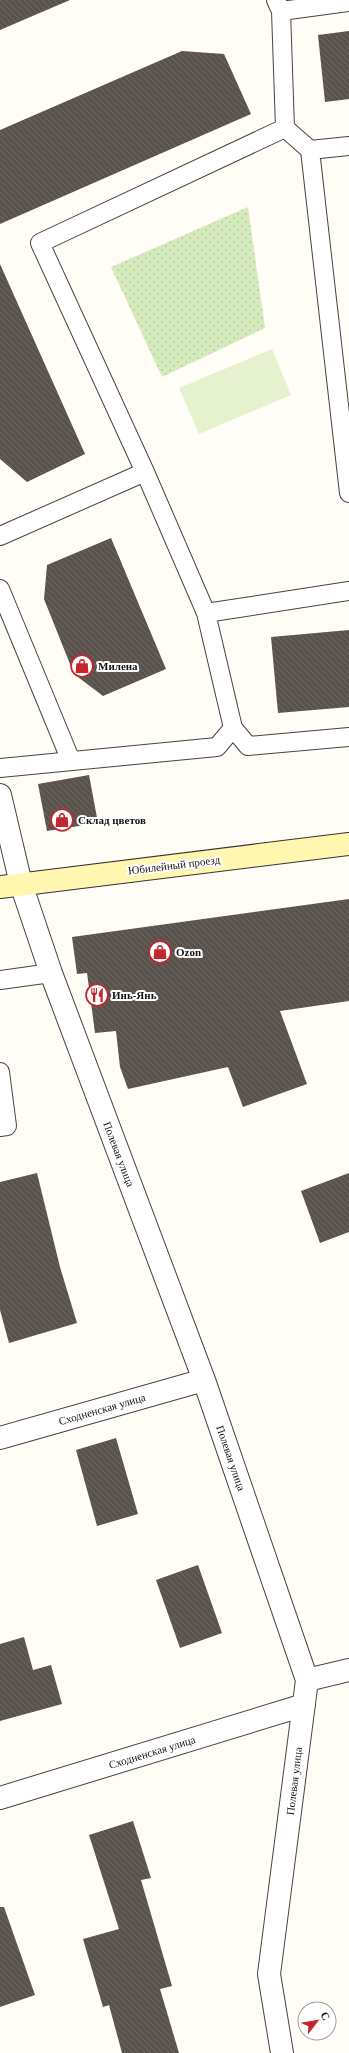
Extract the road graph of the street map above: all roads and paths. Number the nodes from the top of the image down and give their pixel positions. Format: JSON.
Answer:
{"nodes":[{"id":1,"x":349,"y":2,"type":"edge"},
{"id":2,"x":279,"y":6,"type":"edge"},
{"id":3,"x":285,"y":128,"type":"junction"},
{"id":4,"x":349,"y":146,"type":"edge"},
{"id":5,"x":310,"y":150,"type":"junction"},
{"id":6,"x":145,"y":472,"type":"junction"},
{"id":7,"x":349,"y":493,"type":"edge"},
{"id":8,"x":0,"y":536,"type":"edge"},
{"id":9,"x":0,"y":589,"type":"edge"},
{"id":10,"x":349,"y":591,"type":"edge"},
{"id":11,"x":206,"y":613,"type":"junction"},
{"id":12,"x":233,"y":728,"type":"junction"},
{"id":13,"x":349,"y":737,"type":"edge"},
{"id":14,"x":71,"y":761,"type":"junction"},
{"id":15,"x":0,"y":768,"type":"edge"},
{"id":16,"x":0,"y":795,"type":"edge"},
{"id":17,"x":349,"y":844,"type":"edge"},
{"id":18,"x":10,"y":886,"type":"edge"},
{"id":19,"x":51,"y":973,"type":"junction"},
{"id":20,"x":0,"y":980,"type":"edge"},
{"id":21,"x":0,"y":1072,"type":"edge"},
{"id":22,"x":0,"y":1127,"type":"edge"},
{"id":23,"x":204,"y":1380,"type":"junction"},
{"id":24,"x":0,"y":1438,"type":"edge"},
{"id":25,"x":349,"y":1670,"type":"edge"},
{"id":26,"x":307,"y":1680,"type":"junction"},
{"id":27,"x":304,"y":1705,"type":"junction"},
{"id":28,"x":0,"y":1798,"type":"edge"},
{"id":29,"x":282,"y":2053,"type":"edge"}],
"edges":[{"from":1,"to":2,"type":"lane"},
{"from":2,"to":3,"type":"lane"},
{"from":3,"to":5,"type":"lane"},
{"from":3,"to":6,"type":"lane"},
{"from":4,"to":5,"type":"lane"},
{"from":5,"to":7,"type":"lane"},
{"from":6,"to":8,"type":"lane"},
{"from":6,"to":11,"type":"lane"},
{"from":9,"to":14,"type":"lane"},
{"from":10,"to":11,"type":"lane"},
{"from":11,"to":12,"type":"lane"},
{"from":12,"to":13,"type":"lane"},
{"from":12,"to":14,"type":"lane"},
{"from":14,"to":15,"type":"lane"},
{"from":16,"to":18,"type":"street","name":"Полевая улица"},
{"from":17,"to":18,"type":"main road","name":"Юбилейный проезд"},
{"from":18,"to":19,"type":"street","name":"Полевая улица"},
{"from":19,"to":20,"type":"lane"},
{"from":19,"to":23,"type":"street","name":"Полевая улица"},
{"from":21,"to":22,"type":"lane"},
{"from":23,"to":24,"type":"street","name":"Сходненская улица"},
{"from":23,"to":26,"type":"street","name":"Полевая улица"},
{"from":25,"to":26,"type":"street"},
{"from":26,"to":27,"type":"street","name":"Полевая улица"},
{"from":27,"to":28,"type":"street","name":"Сходненская улица"},
{"from":27,"to":29,"type":"street","name":"Полевая улица"}]}
